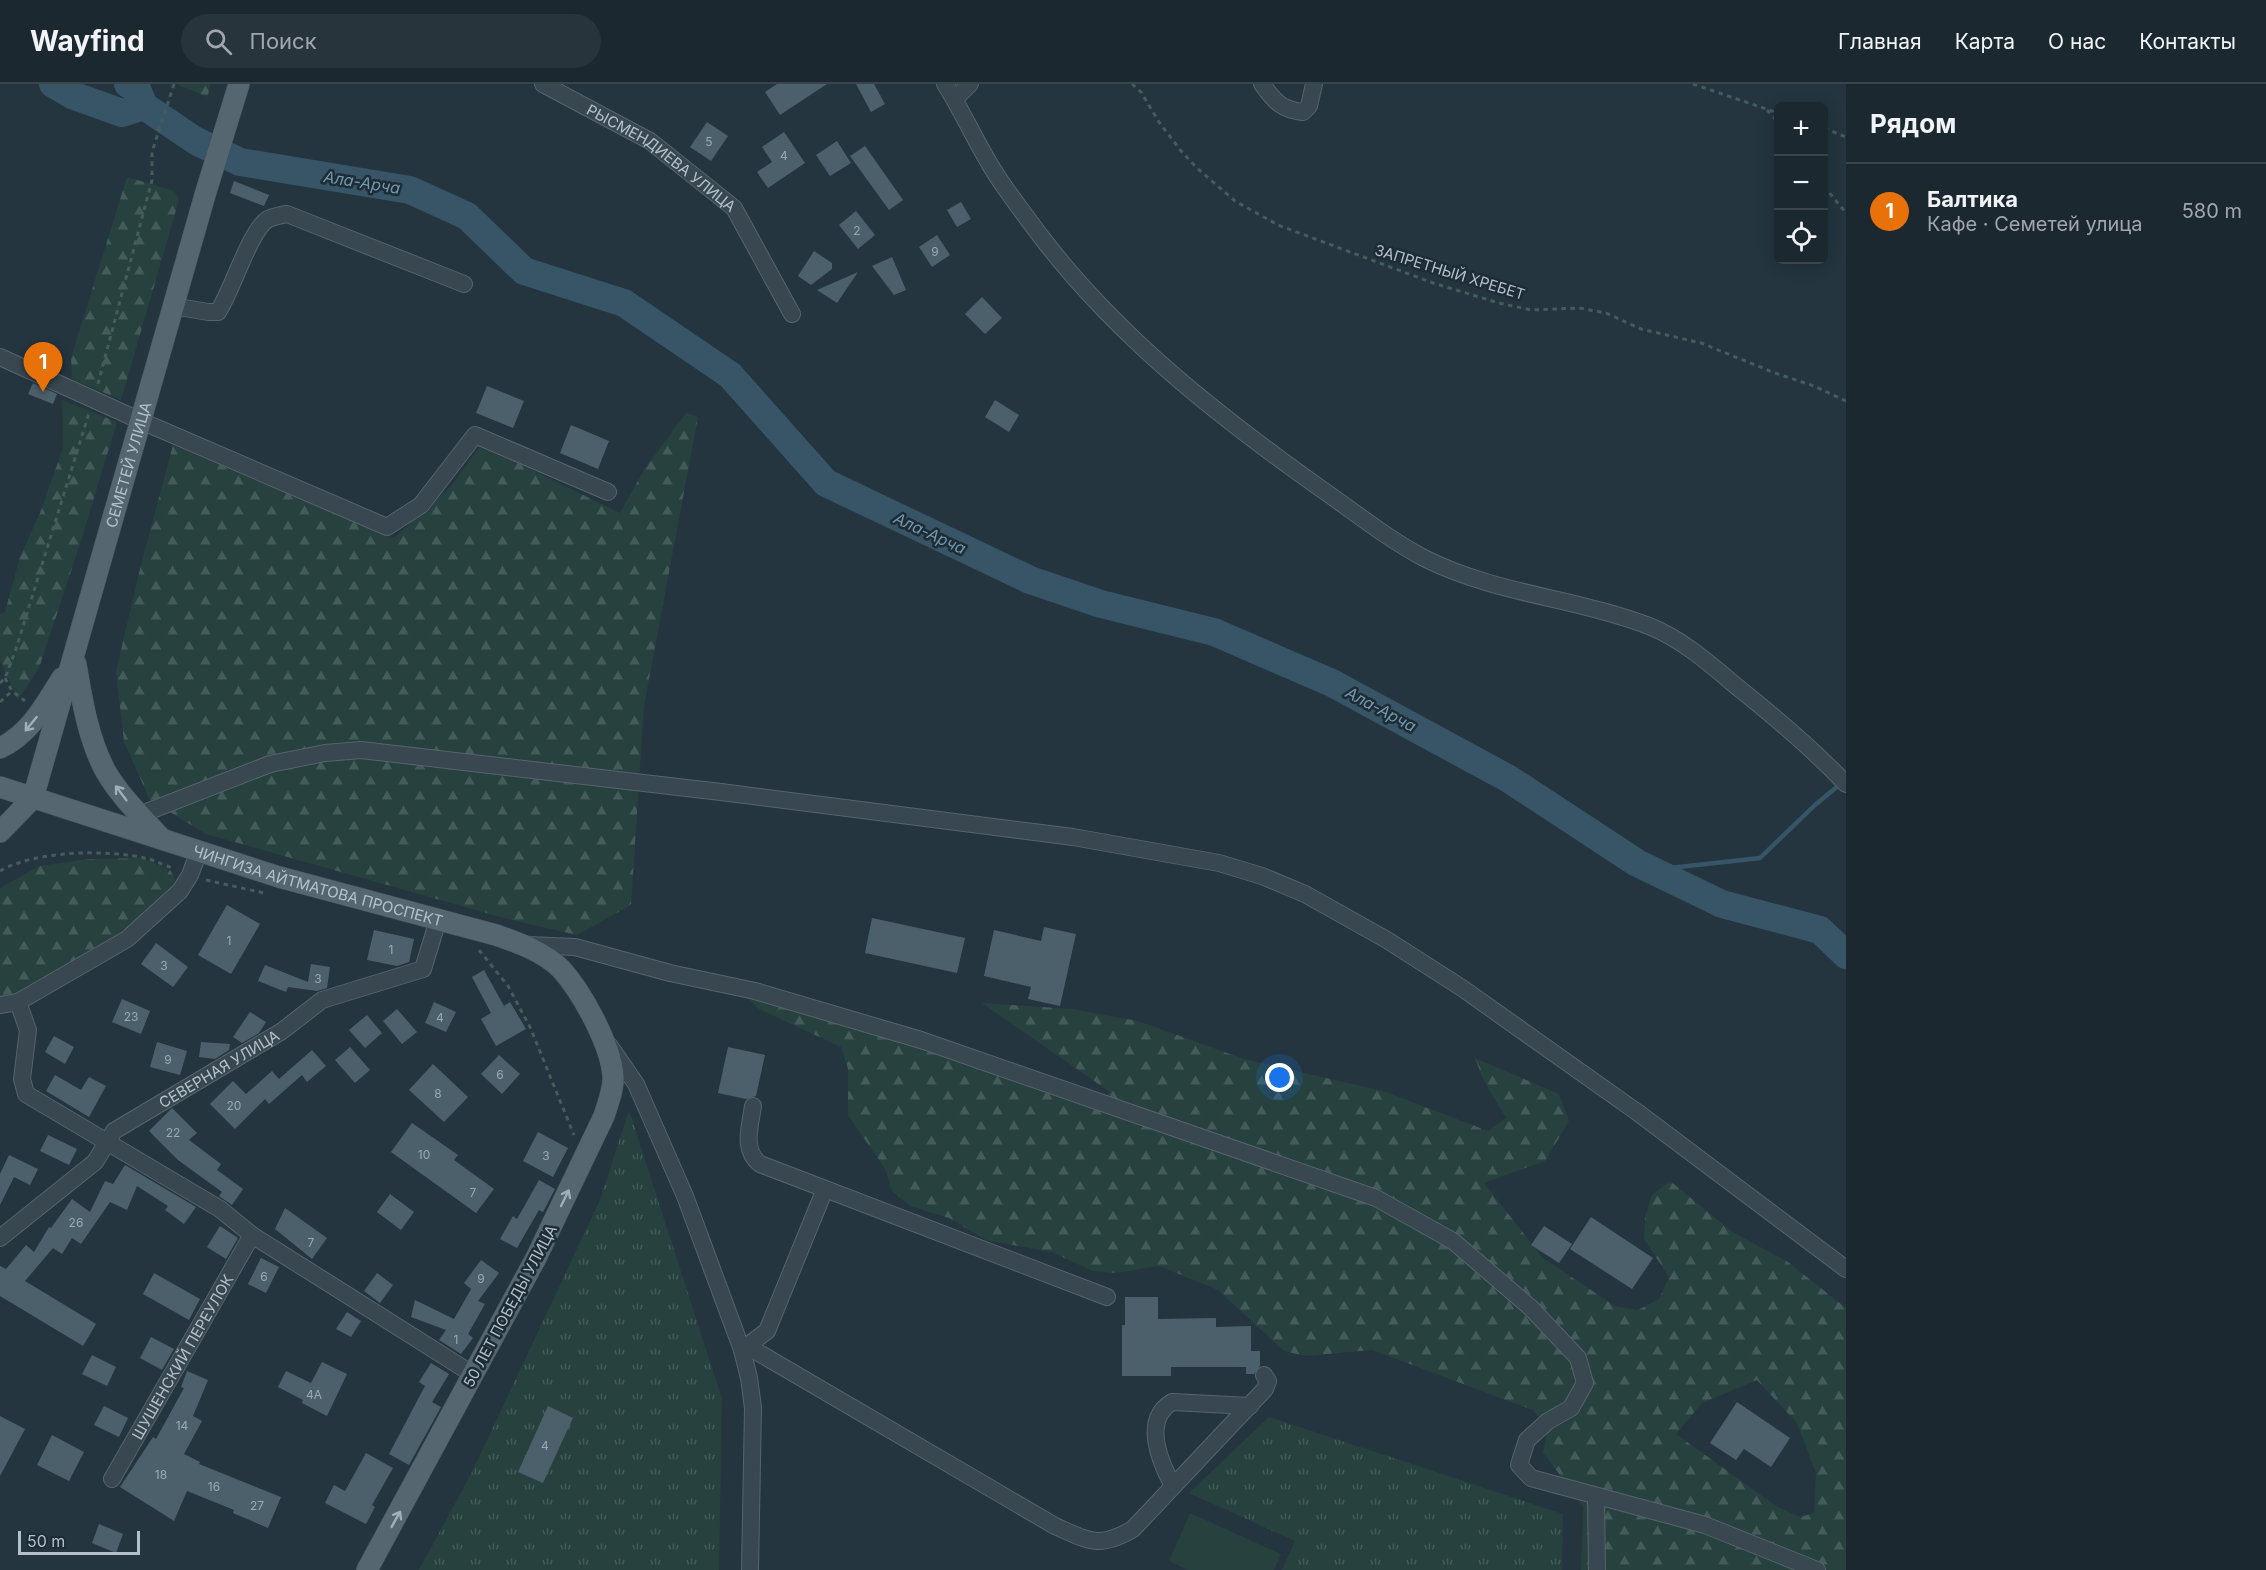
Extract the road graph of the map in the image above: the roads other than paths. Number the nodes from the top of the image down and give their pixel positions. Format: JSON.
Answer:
{"nodes":[{"id":1,"x":543,"y":84,"type":"edge"},
{"id":2,"x":945,"y":84,"type":"edge"},
{"id":3,"x":970,"y":84,"type":"edge"},
{"id":4,"x":1262,"y":84,"type":"edge"},
{"id":5,"x":1314,"y":84,"type":"edge"},
{"id":6,"x":238,"y":90,"type":"edge"},
{"id":7,"x":955,"y":99,"type":"junction"},
{"id":8,"x":464,"y":284,"type":"dead end"},
{"id":9,"x":173,"y":306,"type":"junction"},
{"id":10,"x":792,"y":314,"type":"dead end"},
{"id":11,"x":0,"y":357,"type":"edge"},
{"id":12,"x":141,"y":421,"type":"junction"},
{"id":13,"x":608,"y":492,"type":"dead end"},
{"id":14,"x":75,"y":657,"type":"junction"},
{"id":15,"x":0,"y":748,"type":"edge"},
{"id":16,"x":1846,"y":784,"type":"edge"},
{"id":17,"x":0,"y":787,"type":"edge"},
{"id":18,"x":33,"y":798,"type":"junction"},
{"id":19,"x":139,"y":815,"type":"junction"},
{"id":20,"x":0,"y":832,"type":"edge"},
{"id":21,"x":160,"y":837,"type":"junction"},
{"id":22,"x":199,"y":851,"type":"junction"},
{"id":23,"x":438,"y":920,"type":"junction"},
{"id":24,"x":524,"y":945,"type":"junction"},
{"id":25,"x":18,"y":1002,"type":"junction"},
{"id":26,"x":0,"y":1005,"type":"edge"},
{"id":27,"x":599,"y":1032,"type":"junction"},
{"id":28,"x":753,"y":1106,"type":"dead end"},
{"id":29,"x":106,"y":1143,"type":"junction"},
{"id":30,"x":825,"y":1189,"type":"junction"},
{"id":31,"x":252,"y":1235,"type":"junction"},
{"id":32,"x":0,"y":1238,"type":"edge"},
{"id":33,"x":1846,"y":1269,"type":"edge"},
{"id":34,"x":1107,"y":1297,"type":"dead end"},
{"id":35,"x":745,"y":1348,"type":"junction"},
{"id":36,"x":474,"y":1375,"type":"junction"},
{"id":37,"x":1264,"y":1376,"type":"dead end"},
{"id":38,"x":1250,"y":1406,"type":"junction"},
{"id":39,"x":112,"y":1479,"type":"dead end"},
{"id":40,"x":1173,"y":1486,"type":"junction"},
{"id":41,"x":1596,"y":1496,"type":"junction"},
{"id":42,"x":367,"y":1570,"type":"edge"},
{"id":43,"x":750,"y":1570,"type":"edge"},
{"id":44,"x":1596,"y":1570,"type":"edge"},
{"id":45,"x":1817,"y":1570,"type":"edge"}],
"edges":[{"from":1,"to":10,"type":"street","name":"РЫСМЕНДИЕВА УЛИЦА"},
{"from":2,"to":7,"type":"street"},
{"from":3,"to":7,"type":"street"},
{"from":4,"to":5,"type":"street"},
{"from":6,"to":9,"type":"main road","name":"СЕМЕТЕЙ УЛИЦА"},
{"from":7,"to":16,"type":"street"},
{"from":8,"to":9,"type":"street"},
{"from":9,"to":12,"type":"main road","name":"СЕМЕТЕЙ УЛИЦА"},
{"from":11,"to":12,"type":"street"},
{"from":12,"to":13,"type":"street"},
{"from":12,"to":14,"type":"main road","name":"СЕМЕТЕЙ УЛИЦА"},
{"from":14,"to":15,"type":"main road","one_way":true},
{"from":14,"to":18,"type":"main road","name":"СЕМЕТЕЙ УЛИЦА"},
{"from":19,"to":14,"type":"main road","one_way":true},
{"from":17,"to":18,"type":"main road","name":"ЧИНГИЗА АЙТМАТОВА ПРОСПЕКТ"},
{"from":18,"to":20,"type":"main road","name":"СЕМЕТЕЙ УЛИЦА"},
{"from":18,"to":21,"type":"main road","name":"ЧИНГИЗА АЙТМАТОВА ПРОСПЕКТ"},
{"from":19,"to":21,"type":"main road"},
{"from":19,"to":33,"type":"street"},
{"from":21,"to":22,"type":"main road","name":"ЧИНГИЗА АЙТМАТОВА ПРОСПЕКТ"},
{"from":22,"to":23,"type":"main road","name":"ЧИНГИЗА АЙТМАТОВА ПРОСПЕКТ"},
{"from":22,"to":25,"type":"street"},
{"from":23,"to":24,"type":"main road","name":"ЧИНГИЗА АЙТМАТОВА ПРОСПЕКТ"},
{"from":23,"to":29,"type":"street","name":"СЕВЕРНАЯ УЛИЦА"},
{"from":24,"to":27,"type":"main road","name":"ЧИНГИЗА АЙТМАТОВА ПРОСПЕКТ"},
{"from":24,"to":41,"type":"street"},
{"from":25,"to":26,"type":"street"},
{"from":25,"to":29,"type":"street"},
{"from":27,"to":35,"type":"street"},
{"from":36,"to":27,"type":"main road","name":"50 ЛЕТ ПОБЕДЫ УЛИЦА","one_way":true},
{"from":28,"to":30,"type":"street"},
{"from":29,"to":31,"type":"street"},
{"from":29,"to":32,"type":"street","name":"СЕВЕРНАЯ УЛИЦА"},
{"from":30,"to":34,"type":"street"},
{"from":30,"to":35,"type":"street"},
{"from":31,"to":36,"type":"street"},
{"from":31,"to":39,"type":"street","name":"ШУШЕНСКИЙ ПЕРЕУЛОК"},
{"from":35,"to":40,"type":"street"},
{"from":35,"to":43,"type":"street"},
{"from":42,"to":36,"type":"main road","name":"50 ЛЕТ ПОБЕДЫ УЛИЦА","one_way":true},
{"from":37,"to":38,"type":"street"},
{"from":38,"to":40,"type":"street"},
{"from":38,"to":40,"type":"street"},
{"from":41,"to":44,"type":"street"},
{"from":41,"to":45,"type":"street"}]}
